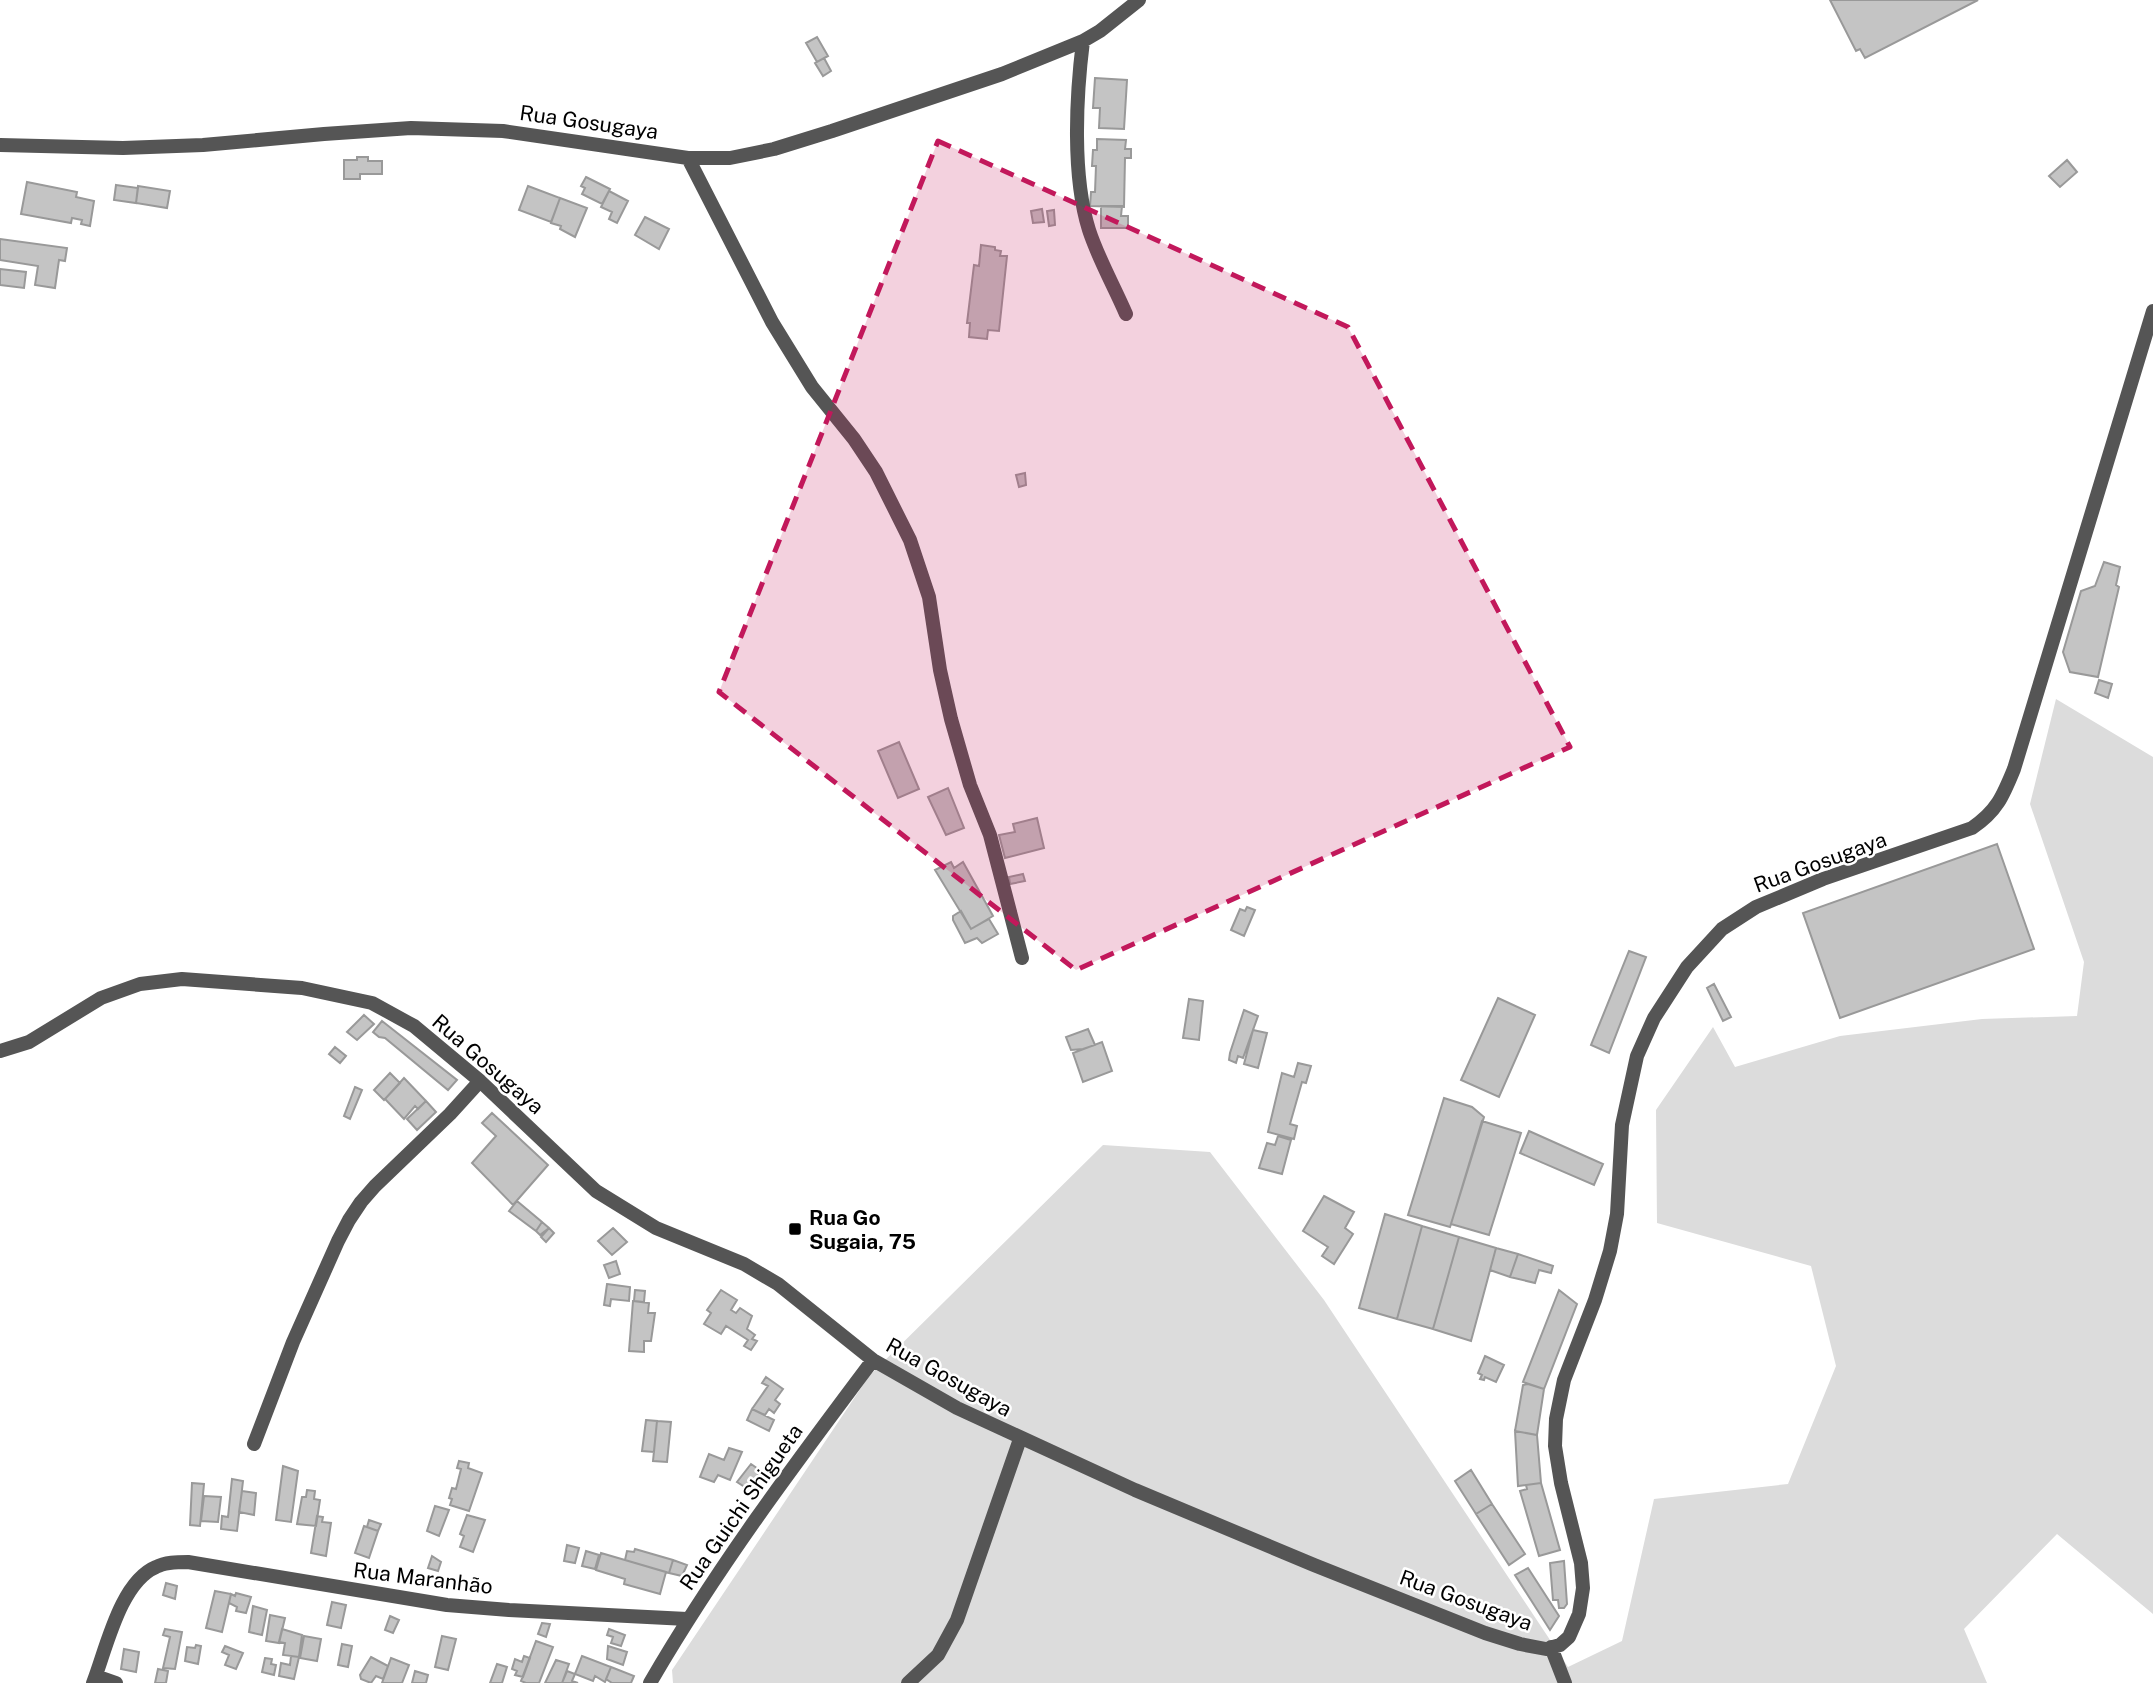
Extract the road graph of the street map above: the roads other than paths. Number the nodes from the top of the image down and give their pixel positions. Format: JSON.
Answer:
{"nodes":[{"id":1,"x":1139,"y":0,"type":"edge"},
{"id":2,"x":1083,"y":41,"type":"junction"},
{"id":3,"x":0,"y":145,"type":"edge"},
{"id":4,"x":688,"y":158,"type":"junction"},
{"id":5,"x":2153,"y":311,"type":"edge"},
{"id":6,"x":1126,"y":314,"type":"dead end"},
{"id":7,"x":1022,"y":958,"type":"dead end"},
{"id":8,"x":0,"y":1051,"type":"edge"},
{"id":9,"x":480,"y":1081,"type":"junction"},
{"id":10,"x":873,"y":1360,"type":"junction"},
{"id":11,"x":1020,"y":1439,"type":"junction"},
{"id":12,"x":254,"y":1444,"type":"dead end"},
{"id":13,"x":687,"y":1619,"type":"junction"},
{"id":14,"x":1551,"y":1647,"type":"junction"},
{"id":15,"x":94,"y":1679,"type":"edge"},
{"id":16,"x":116,"y":1683,"type":"edge"},
{"id":17,"x":650,"y":1683,"type":"edge"},
{"id":18,"x":908,"y":1683,"type":"edge"},
{"id":19,"x":1565,"y":1683,"type":"edge"}],
"edges":[{"from":1,"to":2,"type":"street","name":"Rua Gosugaya"},
{"from":2,"to":4,"type":"street","name":"Rua Gosugaya"},
{"from":2,"to":6,"type":"street"},
{"from":3,"to":4,"type":"street","name":"Rua Gosugaya"},
{"from":4,"to":7,"type":"street"},
{"from":5,"to":14,"type":"street","name":"Rua Gosugaya"},
{"from":8,"to":9,"type":"street","name":"Rua Gosugaya"},
{"from":9,"to":10,"type":"street","name":"Rua Gosugaya"},
{"from":9,"to":12,"type":"street"},
{"from":10,"to":11,"type":"street","name":"Rua Gosugaya"},
{"from":10,"to":13,"type":"street","name":"Rua Guichi Shigueta"},
{"from":11,"to":14,"type":"street","name":"Rua Gosugaya"},
{"from":11,"to":18,"type":"street"},
{"from":13,"to":15,"type":"street","name":"Rua Maranhão"},
{"from":13,"to":17,"type":"street","name":"Rua Guichi Shigueta"},
{"from":14,"to":19,"type":"street"},
{"from":15,"to":16,"type":"street"}]}
